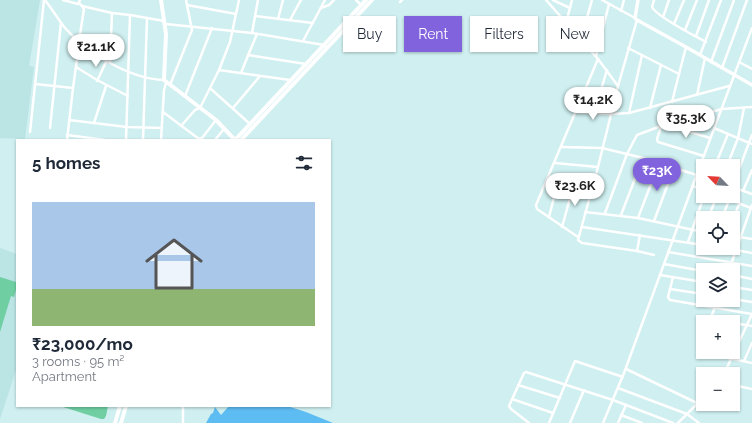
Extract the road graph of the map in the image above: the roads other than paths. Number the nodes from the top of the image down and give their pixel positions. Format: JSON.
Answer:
{"nodes":[{"id":1,"x":45,"y":0,"type":"edge"},
{"id":2,"x":63,"y":0,"type":"edge"},
{"id":3,"x":161,"y":0,"type":"edge"},
{"id":4,"x":186,"y":0,"type":"edge"},
{"id":5,"x":239,"y":0,"type":"edge"},
{"id":6,"x":258,"y":0,"type":"edge"},
{"id":7,"x":283,"y":0,"type":"edge"},
{"id":8,"x":300,"y":0,"type":"edge"},
{"id":9,"x":325,"y":0,"type":"edge"},
{"id":10,"x":334,"y":0,"type":"edge"},
{"id":11,"x":356,"y":0,"type":"edge"},
{"id":12,"x":366,"y":0,"type":"edge"},
{"id":13,"x":372,"y":0,"type":"edge"},
{"id":14,"x":546,"y":0,"type":"edge"},
{"id":15,"x":553,"y":0,"type":"edge"},
{"id":16,"x":572,"y":0,"type":"edge"},
{"id":17,"x":592,"y":0,"type":"edge"},
{"id":18,"x":602,"y":0,"type":"edge"},
{"id":19,"x":624,"y":0,"type":"edge"},
{"id":20,"x":638,"y":0,"type":"edge"},
{"id":21,"x":654,"y":0,"type":"edge"},
{"id":22,"x":669,"y":0,"type":"edge"},
{"id":23,"x":684,"y":0,"type":"edge"},
{"id":24,"x":697,"y":0,"type":"edge"},
{"id":25,"x":709,"y":0,"type":"edge"},
{"id":26,"x":721,"y":0,"type":"edge"},
{"id":27,"x":734,"y":0,"type":"edge"},
{"id":28,"x":747,"y":0,"type":"edge"},
{"id":29,"x":67,"y":1,"type":"edge"},
{"id":30,"x":79,"y":2,"type":"edge"},
{"id":31,"x":609,"y":4,"type":"junction"},
{"id":32,"x":187,"y":5,"type":"junction"},
{"id":33,"x":362,"y":5,"type":"junction"},
{"id":34,"x":82,"y":6,"type":"junction"},
{"id":35,"x":320,"y":8,"type":"junction"},
{"id":36,"x":570,"y":8,"type":"junction"},
{"id":37,"x":621,"y":10,"type":"junction"},
{"id":38,"x":112,"y":13,"type":"junction"},
{"id":39,"x":236,"y":14,"type":"junction"},
{"id":40,"x":130,"y":15,"type":"junction"},
{"id":41,"x":255,"y":16,"type":"junction"},
{"id":42,"x":560,"y":16,"type":"edge"},
{"id":43,"x":568,"y":16,"type":"edge"},
{"id":44,"x":587,"y":16,"type":"edge"},
{"id":45,"x":663,"y":17,"type":"junction"},
{"id":46,"x":147,"y":18,"type":"junction"},
{"id":47,"x":278,"y":19,"type":"junction"},
{"id":48,"x":636,"y":19,"type":"junction"},
{"id":49,"x":290,"y":20,"type":"junction"},
{"id":50,"x":61,"y":22,"type":"junction"},
{"id":51,"x":165,"y":23,"type":"junction"},
{"id":52,"x":313,"y":23,"type":"junction"},
{"id":53,"x":674,"y":24,"type":"junction"},
{"id":54,"x":192,"y":26,"type":"junction"},
{"id":55,"x":212,"y":28,"type":"junction"},
{"id":56,"x":752,"y":28,"type":"edge"},
{"id":57,"x":685,"y":30,"type":"junction"},
{"id":58,"x":233,"y":31,"type":"junction"},
{"id":59,"x":252,"y":33,"type":"junction"},
{"id":60,"x":258,"y":34,"type":"junction"},
{"id":61,"x":696,"y":36,"type":"junction"},
{"id":62,"x":79,"y":41,"type":"junction"},
{"id":63,"x":303,"y":41,"type":"junction"},
{"id":64,"x":706,"y":42,"type":"junction"},
{"id":65,"x":82,"y":45,"type":"junction"},
{"id":66,"x":326,"y":47,"type":"junction"},
{"id":67,"x":686,"y":47,"type":"junction"},
{"id":68,"x":628,"y":48,"type":"junction"},
{"id":69,"x":592,"y":52,"type":"edge"},
{"id":70,"x":248,"y":55,"type":"junction"},
{"id":71,"x":642,"y":55,"type":"junction"},
{"id":72,"x":700,"y":55,"type":"junction"},
{"id":73,"x":597,"y":58,"type":"junction"},
{"id":74,"x":705,"y":58,"type":"junction"},
{"id":75,"x":108,"y":61,"type":"junction"},
{"id":76,"x":711,"y":62,"type":"junction"},
{"id":77,"x":739,"y":62,"type":"junction"},
{"id":78,"x":306,"y":64,"type":"junction"},
{"id":79,"x":660,"y":65,"type":"junction"},
{"id":80,"x":76,"y":67,"type":"junction"},
{"id":81,"x":722,"y":68,"type":"junction"},
{"id":82,"x":752,"y":68,"type":"edge"},
{"id":83,"x":219,"y":70,"type":"junction"},
{"id":84,"x":607,"y":70,"type":"junction"},
{"id":85,"x":129,"y":72,"type":"junction"},
{"id":86,"x":241,"y":73,"type":"junction"},
{"id":87,"x":679,"y":74,"type":"junction"},
{"id":88,"x":734,"y":74,"type":"junction"},
{"id":89,"x":260,"y":76,"type":"junction"},
{"id":90,"x":145,"y":77,"type":"junction"},
{"id":91,"x":97,"y":80,"type":"junction"},
{"id":92,"x":291,"y":80,"type":"junction"},
{"id":93,"x":167,"y":83,"type":"junction"},
{"id":94,"x":35,"y":84,"type":"junction"},
{"id":95,"x":752,"y":85,"type":"edge"},
{"id":96,"x":54,"y":86,"type":"junction"},
{"id":97,"x":106,"y":86,"type":"junction"},
{"id":98,"x":618,"y":86,"type":"junction"},
{"id":99,"x":730,"y":86,"type":"junction"},
{"id":100,"x":73,"y":88,"type":"junction"},
{"id":101,"x":211,"y":89,"type":"junction"},
{"id":102,"x":697,"y":95,"type":"junction"},
{"id":103,"x":128,"y":96,"type":"junction"},
{"id":104,"x":185,"y":96,"type":"junction"},
{"id":105,"x":672,"y":102,"type":"junction"},
{"id":106,"x":752,"y":107,"type":"edge"},
{"id":107,"x":200,"y":108,"type":"junction"},
{"id":108,"x":233,"y":108,"type":"junction"},
{"id":109,"x":650,"y":108,"type":"junction"},
{"id":110,"x":744,"y":108,"type":"junction"},
{"id":111,"x":722,"y":109,"type":"junction"},
{"id":112,"x":163,"y":112,"type":"junction"},
{"id":113,"x":576,"y":112,"type":"junction"},
{"id":114,"x":594,"y":113,"type":"junction"},
{"id":115,"x":629,"y":113,"type":"junction"},
{"id":116,"x":612,"y":114,"type":"junction"},
{"id":117,"x":69,"y":120,"type":"junction"},
{"id":118,"x":216,"y":120,"type":"junction"},
{"id":119,"x":94,"y":123,"type":"junction"},
{"id":120,"x":250,"y":124,"type":"junction"},
{"id":121,"x":666,"y":125,"type":"junction"},
{"id":122,"x":181,"y":126,"type":"junction"},
{"id":123,"x":661,"y":126,"type":"junction"},
{"id":124,"x":127,"y":127,"type":"junction"},
{"id":125,"x":50,"y":128,"type":"dead end"},
{"id":126,"x":143,"y":128,"type":"junction"},
{"id":127,"x":162,"y":128,"type":"junction"},
{"id":128,"x":714,"y":128,"type":"junction"},
{"id":129,"x":224,"y":129,"type":"junction"},
{"id":130,"x":30,"y":132,"type":"dead end"},
{"id":131,"x":728,"y":134,"type":"junction"},
{"id":132,"x":67,"y":135,"type":"junction"},
{"id":133,"x":752,"y":135,"type":"edge"},
{"id":134,"x":710,"y":138,"type":"junction"},
{"id":135,"x":738,"y":138,"type":"junction"},
{"id":136,"x":67,"y":139,"type":"edge"},
{"id":137,"x":97,"y":139,"type":"edge"},
{"id":138,"x":126,"y":139,"type":"edge"},
{"id":139,"x":143,"y":139,"type":"edge"},
{"id":140,"x":162,"y":139,"type":"edge"},
{"id":141,"x":216,"y":139,"type":"edge"},
{"id":142,"x":234,"y":139,"type":"edge"},
{"id":143,"x":236,"y":139,"type":"edge"},
{"id":144,"x":242,"y":139,"type":"edge"},
{"id":145,"x":751,"y":143,"type":"edge"},
{"id":146,"x":562,"y":146,"type":"junction"},
{"id":147,"x":602,"y":148,"type":"junction"},
{"id":148,"x":627,"y":154,"type":"junction"},
{"id":149,"x":704,"y":156,"type":"junction"},
{"id":150,"x":643,"y":158,"type":"junction"},
{"id":151,"x":703,"y":159,"type":"edge"},
{"id":152,"x":718,"y":159,"type":"edge"},
{"id":153,"x":730,"y":159,"type":"edge"},
{"id":154,"x":554,"y":163,"type":"junction"},
{"id":155,"x":659,"y":163,"type":"junction"},
{"id":156,"x":598,"y":168,"type":"junction"},
{"id":157,"x":674,"y":168,"type":"junction"},
{"id":158,"x":740,"y":169,"type":"edge"},
{"id":159,"x":752,"y":170,"type":"edge"},
{"id":160,"x":696,"y":174,"type":"edge"},
{"id":161,"x":696,"y":177,"type":"edge"},
{"id":162,"x":547,"y":180,"type":"junction"},
{"id":163,"x":558,"y":182,"type":"junction"},
{"id":164,"x":574,"y":184,"type":"junction"},
{"id":165,"x":693,"y":186,"type":"junction"},
{"id":166,"x":593,"y":187,"type":"junction"},
{"id":167,"x":696,"y":187,"type":"edge"},
{"id":168,"x":740,"y":190,"type":"edge"},
{"id":169,"x":743,"y":191,"type":"junction"},
{"id":170,"x":752,"y":194,"type":"edge"},
{"id":171,"x":702,"y":203,"type":"edge"},
{"id":172,"x":739,"y":204,"type":"joint"},
{"id":173,"x":752,"y":207,"type":"edge"},
{"id":174,"x":736,"y":211,"type":"edge"},
{"id":175,"x":585,"y":212,"type":"junction"},
{"id":176,"x":605,"y":214,"type":"junction"},
{"id":177,"x":621,"y":215,"type":"junction"},
{"id":178,"x":549,"y":217,"type":"junction"},
{"id":179,"x":638,"y":218,"type":"junction"},
{"id":180,"x":654,"y":221,"type":"junction"},
{"id":181,"x":582,"y":226,"type":"junction"},
{"id":182,"x":678,"y":226,"type":"junction"},
{"id":183,"x":562,"y":227,"type":"junction"},
{"id":184,"x":692,"y":230,"type":"junction"},
{"id":185,"x":696,"y":231,"type":"edge"},
{"id":186,"x":640,"y":236,"type":"junction"},
{"id":187,"x":578,"y":237,"type":"junction"},
{"id":188,"x":741,"y":237,"type":"joint"},
{"id":189,"x":752,"y":239,"type":"edge"},
{"id":190,"x":673,"y":240,"type":"junction"},
{"id":191,"x":688,"y":242,"type":"junction"},
{"id":192,"x":696,"y":244,"type":"edge"},
{"id":193,"x":740,"y":250,"type":"edge"},
{"id":194,"x":637,"y":251,"type":"junction"},
{"id":195,"x":668,"y":252,"type":"junction"},
{"id":196,"x":752,"y":252,"type":"edge"},
{"id":197,"x":734,"y":255,"type":"edge"},
{"id":198,"x":654,"y":256,"type":"dead end"},
{"id":199,"x":732,"y":263,"type":"joint"},
{"id":200,"x":664,"y":264,"type":"junction"},
{"id":201,"x":740,"y":264,"type":"edge"},
{"id":202,"x":752,"y":266,"type":"edge"},
{"id":203,"x":696,"y":270,"type":"edge"},
{"id":204,"x":660,"y":275,"type":"junction"},
{"id":205,"x":740,"y":277,"type":"edge"},
{"id":206,"x":673,"y":278,"type":"junction"},
{"id":207,"x":752,"y":279,"type":"edge"},
{"id":208,"x":696,"y":281,"type":"edge"},
{"id":209,"x":740,"y":288,"type":"edge"},
{"id":210,"x":670,"y":289,"type":"junction"},
{"id":211,"x":752,"y":290,"type":"edge"},
{"id":212,"x":696,"y":293,"type":"edge"},
{"id":213,"x":740,"y":300,"type":"edge"},
{"id":214,"x":752,"y":302,"type":"edge"},
{"id":215,"x":696,"y":304,"type":"edge"},
{"id":216,"x":715,"y":307,"type":"joint"},
{"id":217,"x":712,"y":315,"type":"edge"},
{"id":218,"x":740,"y":324,"type":"edge"},
{"id":219,"x":747,"y":325,"type":"junction"},
{"id":220,"x":752,"y":326,"type":"edge"},
{"id":221,"x":741,"y":337,"type":"edge"},
{"id":222,"x":752,"y":343,"type":"edge"},
{"id":223,"x":731,"y":359,"type":"joint"},
{"id":224,"x":744,"y":361,"type":"junction"},
{"id":225,"x":752,"y":363,"type":"edge"},
{"id":226,"x":727,"y":367,"type":"edge"},
{"id":227,"x":626,"y":369,"type":"junction"},
{"id":228,"x":623,"y":377,"type":"junction"},
{"id":229,"x":566,"y":384,"type":"junction"},
{"id":230,"x":518,"y":386,"type":"junction"},
{"id":231,"x":740,"y":387,"type":"edge"},
{"id":232,"x":618,"y":388,"type":"junction"},
{"id":233,"x":584,"y":390,"type":"junction"},
{"id":234,"x":751,"y":390,"type":"edge"},
{"id":235,"x":560,"y":398,"type":"junction"},
{"id":236,"x":512,"y":400,"type":"junction"},
{"id":237,"x":613,"y":400,"type":"junction"},
{"id":238,"x":696,"y":403,"type":"edge"},
{"id":239,"x":696,"y":404,"type":"edge"},
{"id":240,"x":626,"y":405,"type":"junction"},
{"id":241,"x":120,"y":407,"type":"edge"},
{"id":242,"x":126,"y":407,"type":"edge"},
{"id":243,"x":183,"y":407,"type":"edge"},
{"id":244,"x":554,"y":413,"type":"junction"},
{"id":245,"x":687,"y":414,"type":"junction"},
{"id":246,"x":621,"y":415,"type":"junction"},
{"id":247,"x":115,"y":423,"type":"edge"},
{"id":248,"x":120,"y":423,"type":"edge"},
{"id":249,"x":183,"y":423,"type":"edge"},
{"id":250,"x":529,"y":423,"type":"edge"},
{"id":251,"x":549,"y":423,"type":"edge"},
{"id":252,"x":570,"y":423,"type":"edge"},
{"id":253,"x":603,"y":423,"type":"edge"},
{"id":254,"x":618,"y":423,"type":"edge"},
{"id":255,"x":642,"y":423,"type":"edge"},
{"id":256,"x":673,"y":423,"type":"edge"},
{"id":257,"x":678,"y":423,"type":"edge"},
{"id":258,"x":697,"y":423,"type":"edge"}],
"edges":[{"from":1,"to":50,"type":"street"},
{"from":1,"to":94,"type":"street"},
{"from":2,"to":29,"type":"street"},
{"from":3,"to":51,"type":"main road"},
{"from":4,"to":32,"type":"street"},
{"from":5,"to":39,"type":"street"},
{"from":6,"to":41,"type":"street"},
{"from":7,"to":47,"type":"street"},
{"from":8,"to":49,"type":"street"},
{"from":9,"to":35,"type":"street"},
{"from":10,"to":35,"type":"street"},
{"from":11,"to":33,"type":"street"},
{"from":12,"to":33,"type":"main road"},
{"from":13,"to":66,"type":"main road"},
{"from":14,"to":42,"type":"street"},
{"from":15,"to":36,"type":"street"},
{"from":16,"to":36,"type":"street"},
{"from":17,"to":44,"type":"street"},
{"from":18,"to":31,"type":"street"},
{"from":19,"to":37,"type":"street"},
{"from":20,"to":48,"type":"street"},
{"from":21,"to":45,"type":"street"},
{"from":22,"to":45,"type":"street"},
{"from":23,"to":53,"type":"street"},
{"from":24,"to":57,"type":"street"},
{"from":25,"to":61,"type":"street"},
{"from":26,"to":64,"type":"street"},
{"from":27,"to":76,"type":"street"},
{"from":28,"to":81,"type":"street"},
{"from":29,"to":30,"type":"street"},
{"from":30,"to":34,"type":"street"},
{"from":31,"to":37,"type":"street"},
{"from":31,"to":73,"type":"street"},
{"from":32,"to":39,"type":"street"},
{"from":32,"to":54,"type":"street"},
{"from":33,"to":66,"type":"main road"},
{"from":34,"to":38,"type":"street"},
{"from":34,"to":62,"type":"street"},
{"from":35,"to":52,"type":"street"},
{"from":36,"to":43,"type":"street"},
{"from":37,"to":48,"type":"street"},
{"from":38,"to":40,"type":"street"},
{"from":38,"to":75,"type":"street"},
{"from":39,"to":58,"type":"street"},
{"from":40,"to":46,"type":"street"},
{"from":40,"to":85,"type":"street"},
{"from":41,"to":47,"type":"street"},
{"from":41,"to":59,"type":"street"},
{"from":45,"to":53,"type":"street"},
{"from":46,"to":51,"type":"street"},
{"from":46,"to":90,"type":"street"},
{"from":47,"to":49,"type":"street"},
{"from":48,"to":67,"type":"street"},
{"from":48,"to":68,"type":"street"},
{"from":49,"to":52,"type":"street"},
{"from":50,"to":62,"type":"street"},
{"from":50,"to":96,"type":"street"},
{"from":51,"to":54,"type":"street"},
{"from":51,"to":93,"type":"main road"},
{"from":52,"to":63,"type":"street"},
{"from":53,"to":57,"type":"street"},
{"from":54,"to":55,"type":"street"},
{"from":54,"to":93,"type":"street"},
{"from":55,"to":58,"type":"street"},
{"from":55,"to":104,"type":"street"},
{"from":56,"to":77,"type":"street"},
{"from":57,"to":61,"type":"street"},
{"from":58,"to":59,"type":"street"},
{"from":58,"to":83,"type":"street"},
{"from":59,"to":60,"type":"street"},
{"from":60,"to":63,"type":"street"},
{"from":60,"to":70,"type":"street"},
{"from":61,"to":64,"type":"street"},
{"from":62,"to":65,"type":"street"},
{"from":63,"to":66,"type":"street"},
{"from":64,"to":72,"type":"street"},
{"from":65,"to":75,"type":"street"},
{"from":65,"to":80,"type":"street"},
{"from":66,"to":78,"type":"main road"},
{"from":66,"to":144,"type":"main road"},
{"from":67,"to":72,"type":"street"},
{"from":67,"to":87,"type":"street"},
{"from":68,"to":71,"type":"street"},
{"from":68,"to":98,"type":"street"},
{"from":69,"to":73,"type":"street"},
{"from":70,"to":78,"type":"street"},
{"from":70,"to":86,"type":"street"},
{"from":71,"to":79,"type":"street"},
{"from":71,"to":115,"type":"street"},
{"from":72,"to":74,"type":"street"},
{"from":73,"to":84,"type":"street"},
{"from":73,"to":113,"type":"street"},
{"from":74,"to":76,"type":"street"},
{"from":74,"to":102,"type":"street"},
{"from":75,"to":85,"type":"street"},
{"from":75,"to":91,"type":"street"},
{"from":76,"to":81,"type":"street"},
{"from":77,"to":82,"type":"street"},
{"from":77,"to":88,"type":"street"},
{"from":78,"to":92,"type":"main road"},
{"from":79,"to":87,"type":"street"},
{"from":79,"to":109,"type":"street"},
{"from":80,"to":91,"type":"street"},
{"from":80,"to":100,"type":"street"},
{"from":81,"to":88,"type":"street"},
{"from":83,"to":86,"type":"street"},
{"from":83,"to":101,"type":"street"},
{"from":84,"to":98,"type":"street"},
{"from":84,"to":114,"type":"street"},
{"from":85,"to":90,"type":"street"},
{"from":85,"to":103,"type":"street"},
{"from":86,"to":89,"type":"street"},
{"from":87,"to":105,"type":"street"},
{"from":88,"to":95,"type":"street"},
{"from":88,"to":99,"type":"street"},
{"from":89,"to":92,"type":"street"},
{"from":89,"to":108,"type":"street"},
{"from":90,"to":93,"type":"street"},
{"from":90,"to":126,"type":"street"},
{"from":91,"to":97,"type":"street"},
{"from":92,"to":120,"type":"main road"},
{"from":93,"to":104,"type":"main road"},
{"from":93,"to":112,"type":"street"},
{"from":94,"to":96,"type":"street"},
{"from":94,"to":130,"type":"street"},
{"from":96,"to":100,"type":"street"},
{"from":96,"to":125,"type":"street"},
{"from":97,"to":103,"type":"street"},
{"from":97,"to":119,"type":"street"},
{"from":98,"to":116,"type":"street"},
{"from":99,"to":102,"type":"street"},
{"from":99,"to":111,"type":"street"},
{"from":100,"to":117,"type":"street"},
{"from":101,"to":107,"type":"street"},
{"from":101,"to":108,"type":"street"},
{"from":102,"to":105,"type":"street"},
{"from":103,"to":124,"type":"street"},
{"from":104,"to":107,"type":"main road"},
{"from":105,"to":109,"type":"street"},
{"from":106,"to":110,"type":"street"},
{"from":107,"to":118,"type":"main road"},
{"from":107,"to":122,"type":"street"},
{"from":108,"to":120,"type":"street"},
{"from":109,"to":115,"type":"street"},
{"from":110,"to":111,"type":"street"},
{"from":110,"to":135,"type":"street"},
{"from":111,"to":121,"type":"street"},
{"from":111,"to":128,"type":"street"},
{"from":112,"to":122,"type":"street"},
{"from":112,"to":127,"type":"street"},
{"from":113,"to":114,"type":"street"},
{"from":113,"to":146,"type":"street"},
{"from":114,"to":116,"type":"street"},
{"from":115,"to":116,"type":"street"},
{"from":116,"to":147,"type":"street"},
{"from":117,"to":119,"type":"street"},
{"from":117,"to":132,"type":"street"},
{"from":118,"to":122,"type":"street"},
{"from":118,"to":129,"type":"main road"},
{"from":119,"to":124,"type":"street"},
{"from":120,"to":143,"type":"main road"},
{"from":121,"to":123,"type":"street"},
{"from":121,"to":134,"type":"street"},
{"from":123,"to":148,"type":"street"},
{"from":123,"to":149,"type":"street"},
{"from":124,"to":126,"type":"street"},
{"from":124,"to":138,"type":"street"},
{"from":126,"to":127,"type":"street"},
{"from":126,"to":139,"type":"street"},
{"from":127,"to":140,"type":"street"},
{"from":128,"to":131,"type":"street"},
{"from":128,"to":134,"type":"street"},
{"from":129,"to":141,"type":"street"},
{"from":129,"to":142,"type":"main road"},
{"from":131,"to":135,"type":"street"},
{"from":131,"to":152,"type":"street"},
{"from":132,"to":136,"type":"street"},
{"from":132,"to":137,"type":"street"},
{"from":133,"to":145,"type":"street"},
{"from":134,"to":149,"type":"street"},
{"from":135,"to":145,"type":"street"},
{"from":135,"to":153,"type":"street"},
{"from":145,"to":158,"type":"street"},
{"from":146,"to":147,"type":"street"},
{"from":146,"to":154,"type":"street"},
{"from":147,"to":148,"type":"street"},
{"from":147,"to":156,"type":"street"},
{"from":148,"to":150,"type":"street"},
{"from":148,"to":176,"type":"street"},
{"from":149,"to":151,"type":"street"},
{"from":150,"to":155,"type":"street"},
{"from":150,"to":177,"type":"street"},
{"from":154,"to":156,"type":"street"},
{"from":154,"to":162,"type":"street"},
{"from":155,"to":157,"type":"street"},
{"from":155,"to":179,"type":"street"},
{"from":156,"to":166,"type":"street"},
{"from":157,"to":160,"type":"street"},
{"from":157,"to":180,"type":"street"},
{"from":159,"to":169,"type":"street"},
{"from":161,"to":165,"type":"street"},
{"from":162,"to":163,"type":"street"},
{"from":162,"to":178,"type":"street"},
{"from":163,"to":164,"type":"street"},
{"from":163,"to":178,"type":"street"},
{"from":164,"to":166,"type":"street"},
{"from":164,"to":183,"type":"street"},
{"from":165,"to":167,"type":"street"},
{"from":165,"to":182,"type":"street"},
{"from":166,"to":175,"type":"street"},
{"from":168,"to":169,"type":"street"},
{"from":169,"to":170,"type":"street"},
{"from":171,"to":184,"type":"street"},
{"from":172,"to":173,"type":"street"},
{"from":172,"to":174,"type":"street"},
{"from":173,"to":188,"type":"street"},
{"from":175,"to":176,"type":"street"},
{"from":175,"to":181,"type":"street"},
{"from":176,"to":177,"type":"street"},
{"from":177,"to":179,"type":"street"},
{"from":178,"to":183,"type":"street"},
{"from":179,"to":180,"type":"street"},
{"from":180,"to":182,"type":"street"},
{"from":181,"to":186,"type":"street"},
{"from":181,"to":187,"type":"street"},
{"from":182,"to":184,"type":"street"},
{"from":182,"to":190,"type":"street"},
{"from":183,"to":187,"type":"street"},
{"from":184,"to":185,"type":"street"},
{"from":184,"to":191,"type":"street"},
{"from":186,"to":190,"type":"street"},
{"from":186,"to":194,"type":"street"},
{"from":187,"to":194,"type":"street"},
{"from":188,"to":189,"type":"street"},
{"from":190,"to":191,"type":"street"},
{"from":190,"to":195,"type":"street"},
{"from":191,"to":192,"type":"street"},
{"from":193,"to":196,"type":"street"},
{"from":194,"to":198,"type":"street"},
{"from":195,"to":199,"type":"street"},
{"from":195,"to":200,"type":"street"},
{"from":197,"to":199,"type":"street"},
{"from":200,"to":203,"type":"street"},
{"from":200,"to":204,"type":"street"},
{"from":201,"to":202,"type":"street"},
{"from":204,"to":206,"type":"street"},
{"from":204,"to":227,"type":"street"},
{"from":205,"to":207,"type":"street"},
{"from":206,"to":208,"type":"street"},
{"from":206,"to":210,"type":"street"},
{"from":209,"to":211,"type":"street"},
{"from":210,"to":212,"type":"street"},
{"from":210,"to":215,"type":"street"},
{"from":213,"to":214,"type":"street"},
{"from":216,"to":217,"type":"street"},
{"from":216,"to":219,"type":"street"},
{"from":218,"to":219,"type":"street"},
{"from":219,"to":220,"type":"street"},
{"from":219,"to":221,"type":"street"},
{"from":222,"to":224,"type":"street"},
{"from":223,"to":224,"type":"street"},
{"from":223,"to":226,"type":"street"},
{"from":224,"to":225,"type":"street"},
{"from":227,"to":228,"type":"street"},
{"from":227,"to":238,"type":"street"},
{"from":228,"to":229,"type":"street"},
{"from":228,"to":232,"type":"street"},
{"from":229,"to":230,"type":"street"},
{"from":229,"to":233,"type":"street"},
{"from":229,"to":235,"type":"street"},
{"from":230,"to":235,"type":"street"},
{"from":230,"to":236,"type":"street"},
{"from":231,"to":234,"type":"street"},
{"from":232,"to":237,"type":"street"},
{"from":232,"to":245,"type":"street"},
{"from":233,"to":237,"type":"street"},
{"from":233,"to":252,"type":"street"},
{"from":235,"to":244,"type":"street"},
{"from":236,"to":244,"type":"street"},
{"from":236,"to":250,"type":"street"},
{"from":237,"to":240,"type":"street"},
{"from":237,"to":253,"type":"street"},
{"from":239,"to":245,"type":"street"},
{"from":240,"to":246,"type":"street"},
{"from":240,"to":256,"type":"street"},
{"from":241,"to":247,"type":"main road"},
{"from":242,"to":248,"type":"main road"},
{"from":243,"to":249,"type":"street"},
{"from":244,"to":251,"type":"street"},
{"from":245,"to":257,"type":"street"},
{"from":245,"to":258,"type":"street"},
{"from":246,"to":254,"type":"street"},
{"from":246,"to":255,"type":"street"}]}
